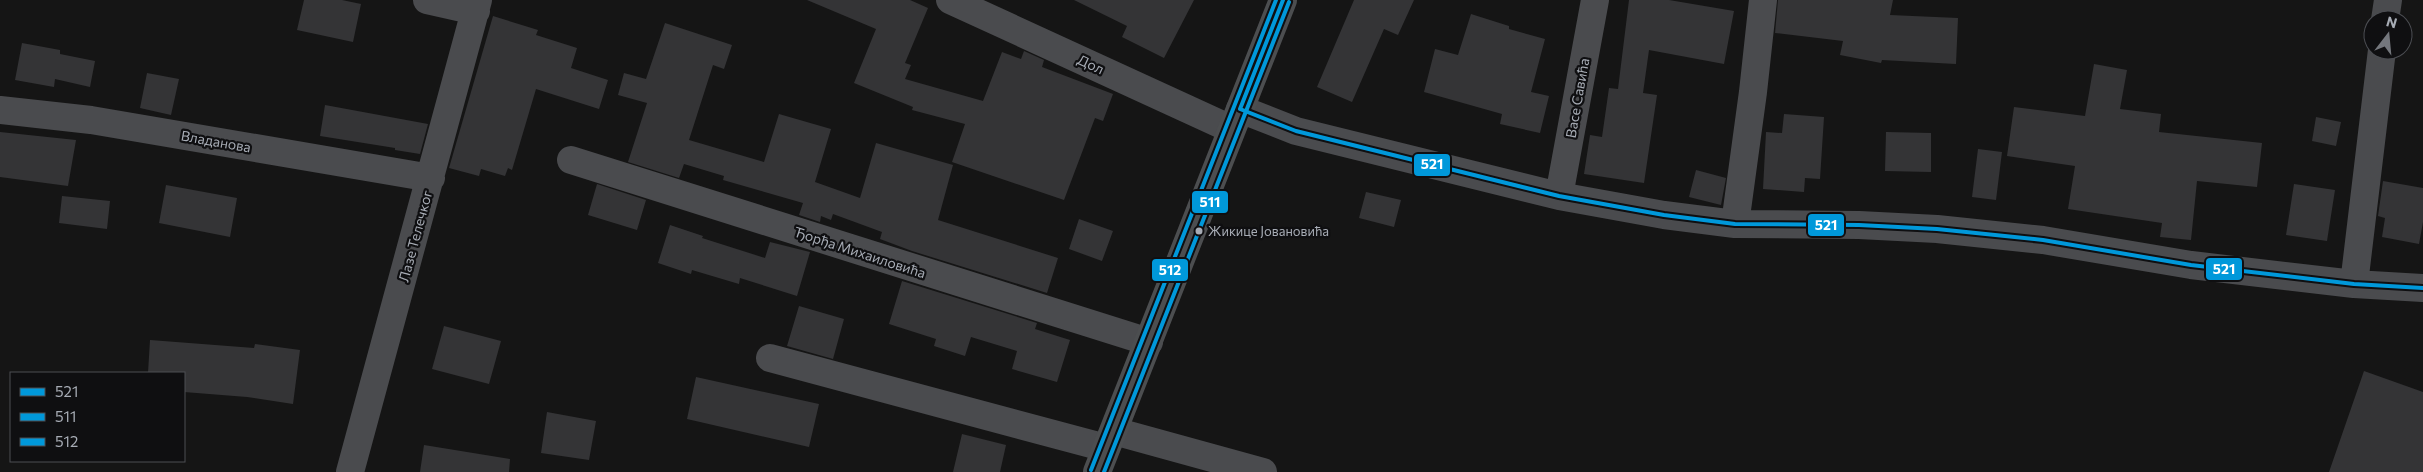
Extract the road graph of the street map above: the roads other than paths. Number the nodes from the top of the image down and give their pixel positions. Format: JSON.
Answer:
{"nodes":[{"id":1,"x":427,"y":0,"type":"edge"},
{"id":2,"x":950,"y":0,"type":"edge"},
{"id":3,"x":1283,"y":0,"type":"edge"},
{"id":4,"x":1596,"y":0,"type":"edge"},
{"id":5,"x":1763,"y":0,"type":"edge"},
{"id":6,"x":477,"y":6,"type":"edge"},
{"id":7,"x":2381,"y":60,"type":"edge"},
{"id":8,"x":0,"y":110,"type":"edge"},
{"id":9,"x":1235,"y":119,"type":"junction"},
{"id":10,"x":571,"y":160,"type":"dead end"},
{"id":11,"x":430,"y":178,"type":"junction"},
{"id":12,"x":1559,"y":196,"type":"junction"},
{"id":13,"x":1735,"y":224,"type":"junction"},
{"id":14,"x":2354,"y":284,"type":"junction"},
{"id":15,"x":2423,"y":288,"type":"edge"},
{"id":16,"x":1149,"y":342,"type":"junction"},
{"id":17,"x":770,"y":358,"type":"dead end"},
{"id":18,"x":1105,"y":451,"type":"edge"},
{"id":19,"x":350,"y":472,"type":"edge"},
{"id":20,"x":1263,"y":472,"type":"edge"}],
"edges":[{"from":1,"to":6,"type":"street"},
{"from":2,"to":9,"type":"street","name":"Дол"},
{"from":3,"to":9,"type":"main road"},
{"from":4,"to":12,"type":"street","name":"Васе Савића"},
{"from":5,"to":13,"type":"street"},
{"from":6,"to":11,"type":"street","name":"Лазе Телечког"},
{"from":7,"to":14,"type":"street"},
{"from":8,"to":11,"type":"street","name":"Владанова"},
{"from":9,"to":12,"type":"street","name":"Дол"},
{"from":9,"to":16,"type":"main road"},
{"from":10,"to":16,"type":"street","name":"Ђорђа Михаиловића"},
{"from":11,"to":19,"type":"street","name":"Лазе Телечког"},
{"from":12,"to":13,"type":"street","name":"Дол"},
{"from":13,"to":14,"type":"street","name":"Дол"},
{"from":14,"to":15,"type":"street","name":"Дол"},
{"from":16,"to":18,"type":"main road"},
{"from":17,"to":18,"type":"street"},
{"from":18,"to":20,"type":"street"}]}
